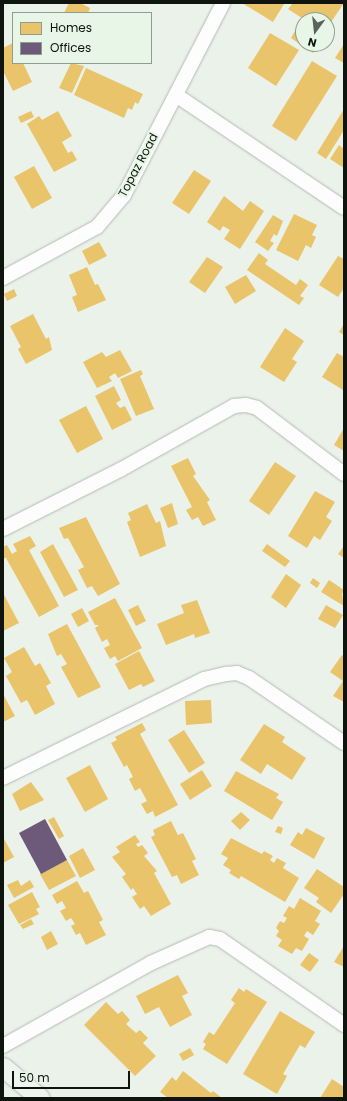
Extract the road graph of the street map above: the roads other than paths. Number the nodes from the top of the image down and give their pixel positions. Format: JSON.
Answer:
{"nodes":[{"id":1,"x":223,"y":3,"type":"edge"},
{"id":2,"x":176,"y":95,"type":"junction"},
{"id":3,"x":344,"y":208,"type":"edge"},
{"id":4,"x":3,"y":278,"type":"edge"},
{"id":5,"x":344,"y":474,"type":"edge"},
{"id":6,"x":3,"y":529,"type":"edge"},
{"id":7,"x":344,"y":743,"type":"edge"},
{"id":8,"x":3,"y":778,"type":"edge"},
{"id":9,"x":344,"y":1025,"type":"edge"},
{"id":10,"x":3,"y":1046,"type":"edge"},
{"id":11,"x":3,"y":1067,"type":"edge"},
{"id":12,"x":40,"y":1098,"type":"edge"}],
"edges":[{"from":1,"to":2,"type":"street","name":"Topaz Road"},
{"from":2,"to":3,"type":"street"},
{"from":2,"to":4,"type":"street","name":"Topaz Road"},
{"from":5,"to":6,"type":"street"},
{"from":7,"to":8,"type":"street"},
{"from":9,"to":10,"type":"street"},
{"from":11,"to":12,"type":"main road"}]}
